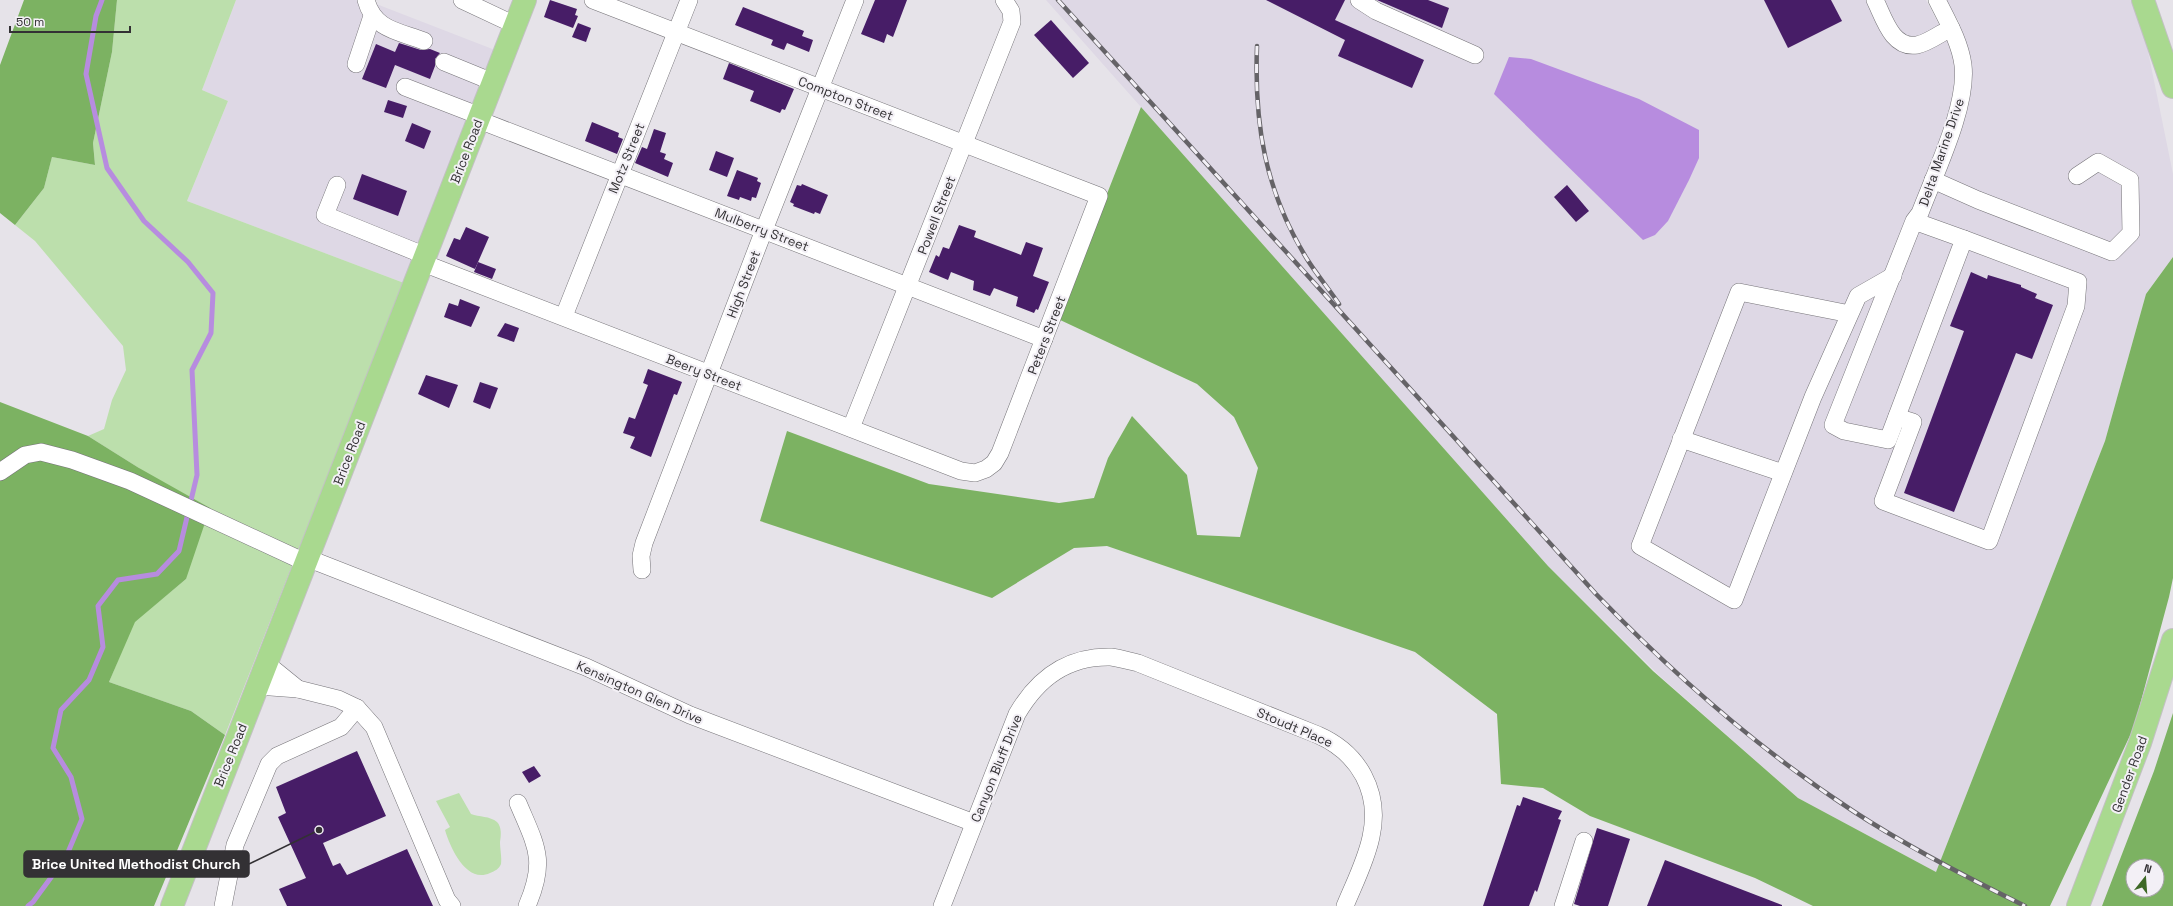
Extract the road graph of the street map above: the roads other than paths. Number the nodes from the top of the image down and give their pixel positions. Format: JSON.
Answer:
{"nodes":[{"id":1,"x":366,"y":0,"type":"edge"},
{"id":2,"x":462,"y":0,"type":"edge"},
{"id":3,"x":525,"y":0,"type":"edge"},
{"id":4,"x":592,"y":0,"type":"edge"},
{"id":5,"x":689,"y":0,"type":"edge"},
{"id":6,"x":855,"y":0,"type":"edge"},
{"id":7,"x":1359,"y":0,"type":"edge"},
{"id":8,"x":1874,"y":0,"type":"edge"},
{"id":9,"x":1937,"y":0,"type":"edge"},
{"id":10,"x":2143,"y":0,"type":"edge"},
{"id":11,"x":1005,"y":1,"type":"edge"},
{"id":12,"x":372,"y":16,"type":"junction"},
{"id":13,"x":515,"y":25,"type":"junction"},
{"id":14,"x":1951,"y":28,"type":"junction"},
{"id":15,"x":676,"y":32,"type":"junction"},
{"id":16,"x":424,"y":41,"type":"dead end"},
{"id":17,"x":1475,"y":55,"type":"dead end"},
{"id":18,"x":444,"y":62,"type":"dead end"},
{"id":19,"x":356,"y":64,"type":"dead end"},
{"id":20,"x":493,"y":82,"type":"junction"},
{"id":21,"x":405,"y":87,"type":"dead end"},
{"id":22,"x":2173,"y":87,"type":"edge"},
{"id":23,"x":819,"y":88,"type":"junction"},
{"id":24,"x":479,"y":118,"type":"junction"},
{"id":25,"x":964,"y":145,"type":"junction"},
{"id":26,"x":620,"y":175,"type":"junction"},
{"id":27,"x":2077,"y":176,"type":"dead end"},
{"id":28,"x":1932,"y":180,"type":"junction"},
{"id":29,"x":337,"y":185,"type":"dead end"},
{"id":30,"x":1099,"y":196,"type":"joint"},
{"id":31,"x":1917,"y":217,"type":"junction"},
{"id":32,"x":764,"y":230,"type":"junction"},
{"id":33,"x":1964,"y":239,"type":"junction"},
{"id":34,"x":424,"y":260,"type":"junction"},
{"id":35,"x":1893,"y":276,"type":"junction"},
{"id":36,"x":908,"y":286,"type":"junction"},
{"id":37,"x":1850,"y":314,"type":"junction"},
{"id":38,"x":564,"y":316,"type":"junction"},
{"id":39,"x":1044,"y":339,"type":"junction"},
{"id":40,"x":708,"y":374,"type":"junction"},
{"id":41,"x":1897,"y":417,"type":"junction"},
{"id":42,"x":851,"y":428,"type":"junction"},
{"id":43,"x":1681,"y":439,"type":"junction"},
{"id":44,"x":986,"y":469,"type":"joint"},
{"id":45,"x":0,"y":472,"type":"edge"},
{"id":46,"x":1783,"y":473,"type":"junction"},
{"id":47,"x":306,"y":560,"type":"junction"},
{"id":48,"x":642,"y":570,"type":"dead end"},
{"id":49,"x":2173,"y":640,"type":"edge"},
{"id":50,"x":1084,"y":659,"type":"joint"},
{"id":51,"x":266,"y":664,"type":"junction"},
{"id":52,"x":257,"y":686,"type":"junction"},
{"id":53,"x":298,"y":689,"type":"junction"},
{"id":54,"x":357,"y":708,"type":"junction"},
{"id":55,"x":518,"y":803,"type":"dead end"},
{"id":56,"x":974,"y":823,"type":"junction"},
{"id":57,"x":1584,"y":841,"type":"dead end"},
{"id":58,"x":172,"y":906,"type":"edge"},
{"id":59,"x":223,"y":906,"type":"edge"},
{"id":60,"x":452,"y":906,"type":"edge"},
{"id":61,"x":527,"y":906,"type":"edge"},
{"id":62,"x":942,"y":906,"type":"edge"},
{"id":63,"x":1345,"y":906,"type":"edge"},
{"id":64,"x":1562,"y":906,"type":"edge"},
{"id":65,"x":2078,"y":906,"type":"edge"}],
"edges":[{"from":1,"to":12,"type":"street"},
{"from":2,"to":13,"type":"street"},
{"from":3,"to":13,"type":"main road","name":"Brice Road"},
{"from":4,"to":15,"type":"street","name":"Compton Street"},
{"from":5,"to":15,"type":"street","name":"Motz Street"},
{"from":6,"to":23,"type":"street","name":"High Street"},
{"from":7,"to":17,"type":"street"},
{"from":8,"to":14,"type":"street"},
{"from":9,"to":14,"type":"street","name":"Delta Marine Drive"},
{"from":10,"to":22,"type":"main road"},
{"from":11,"to":25,"type":"street","name":"Powell Street"},
{"from":12,"to":16,"type":"street"},
{"from":12,"to":19,"type":"street"},
{"from":13,"to":20,"type":"main road","name":"Brice Road"},
{"from":14,"to":28,"type":"street","name":"Delta Marine Drive"},
{"from":15,"to":23,"type":"street","name":"Compton Street"},
{"from":15,"to":26,"type":"street","name":"Motz Street"},
{"from":18,"to":20,"type":"street"},
{"from":20,"to":24,"type":"main road","name":"Brice Road"},
{"from":21,"to":24,"type":"street","name":"Mulberry Street"},
{"from":23,"to":25,"type":"street","name":"Compton Street"},
{"from":23,"to":32,"type":"street","name":"High Street"},
{"from":24,"to":26,"type":"street","name":"Mulberry Street"},
{"from":24,"to":34,"type":"main road","name":"Brice Road"},
{"from":25,"to":30,"type":"street","name":"Compton Street"},
{"from":25,"to":36,"type":"street","name":"Powell Street"},
{"from":26,"to":32,"type":"street","name":"Mulberry Street"},
{"from":26,"to":38,"type":"street","name":"Motz Street"},
{"from":27,"to":28,"type":"street"},
{"from":28,"to":31,"type":"street","name":"Delta Marine Drive"},
{"from":29,"to":34,"type":"street","name":"Beery Street"},
{"from":30,"to":39,"type":"street","name":"Peters Street"},
{"from":31,"to":33,"type":"street"},
{"from":31,"to":35,"type":"street","name":"Delta Marine Drive"},
{"from":32,"to":36,"type":"street","name":"Mulberry Street"},
{"from":32,"to":40,"type":"street","name":"High Street"},
{"from":33,"to":41,"type":"street"},
{"from":33,"to":41,"type":"street"},
{"from":34,"to":38,"type":"street","name":"Beery Street"},
{"from":34,"to":47,"type":"main road","name":"Brice Road"},
{"from":35,"to":37,"type":"street"},
{"from":35,"to":41,"type":"street","name":"Delta Marine Drive"},
{"from":36,"to":39,"type":"street","name":"Mulberry Street"},
{"from":36,"to":42,"type":"street","name":"Powell Street"},
{"from":37,"to":43,"type":"street"},
{"from":37,"to":46,"type":"street"},
{"from":38,"to":40,"type":"street","name":"Beery Street"},
{"from":39,"to":44,"type":"street","name":"Peters Street"},
{"from":40,"to":42,"type":"street","name":"Beery Street"},
{"from":40,"to":48,"type":"street","name":"High Street"},
{"from":42,"to":44,"type":"street","name":"Beery Street"},
{"from":43,"to":46,"type":"street"},
{"from":43,"to":46,"type":"street"},
{"from":45,"to":47,"type":"street","name":"Kensington Glen Drive"},
{"from":47,"to":51,"type":"main road","name":"Brice Road"},
{"from":47,"to":56,"type":"street","name":"Kensington Glen Drive"},
{"from":49,"to":65,"type":"main road","name":"Gender Road"},
{"from":50,"to":56,"type":"street","name":"Canyon Bluff Drive"},
{"from":50,"to":63,"type":"street","name":"Stoudt Place"},
{"from":51,"to":52,"type":"main road","name":"Brice Road"},
{"from":51,"to":53,"type":"street"},
{"from":52,"to":53,"type":"street"},
{"from":52,"to":58,"type":"main road","name":"Brice Road"},
{"from":53,"to":54,"type":"street"},
{"from":54,"to":59,"type":"street"},
{"from":54,"to":60,"type":"street"},
{"from":55,"to":61,"type":"street"},
{"from":56,"to":62,"type":"street","name":"Canyon Bluff Drive"},
{"from":57,"to":64,"type":"street"}]}
